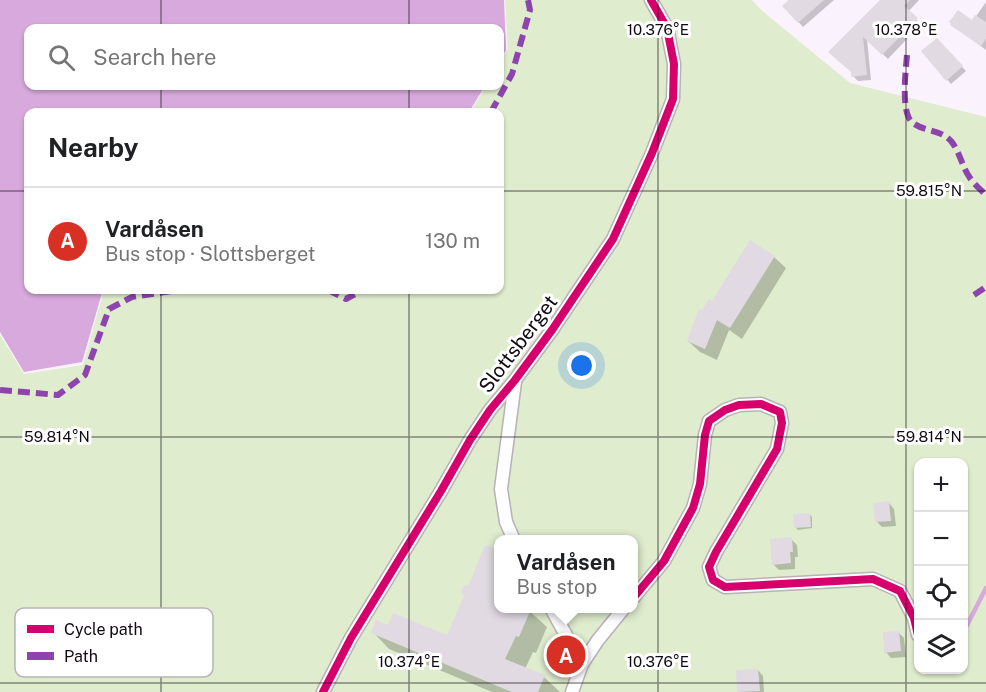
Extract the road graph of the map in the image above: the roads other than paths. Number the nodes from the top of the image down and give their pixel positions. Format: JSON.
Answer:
{"nodes":[{"id":1,"x":651,"y":0,"type":"edge"},
{"id":2,"x":515,"y":380,"type":"junction"},
{"id":3,"x":512,"y":535,"type":"edge"},
{"id":4,"x":638,"y":591,"type":"edge"},
{"id":5,"x":553,"y":613,"type":"edge"},
{"id":6,"x":621,"y":613,"type":"edge"},
{"id":7,"x":915,"y":620,"type":"edge"},
{"id":8,"x":582,"y":664,"type":"junction"},
{"id":9,"x":323,"y":692,"type":"edge"},
{"id":10,"x":572,"y":692,"type":"edge"}],
"edges":[{"from":1,"to":2,"type":"street","name":"Slottsberget"},
{"from":2,"to":3,"type":"street","name":"Slottsberget"},
{"from":2,"to":9,"type":"street","name":"Slottsberget"},
{"from":4,"to":7,"type":"street"},
{"from":5,"to":8,"type":"street"},
{"from":6,"to":8,"type":"street"},
{"from":8,"to":10,"type":"street"}]}
